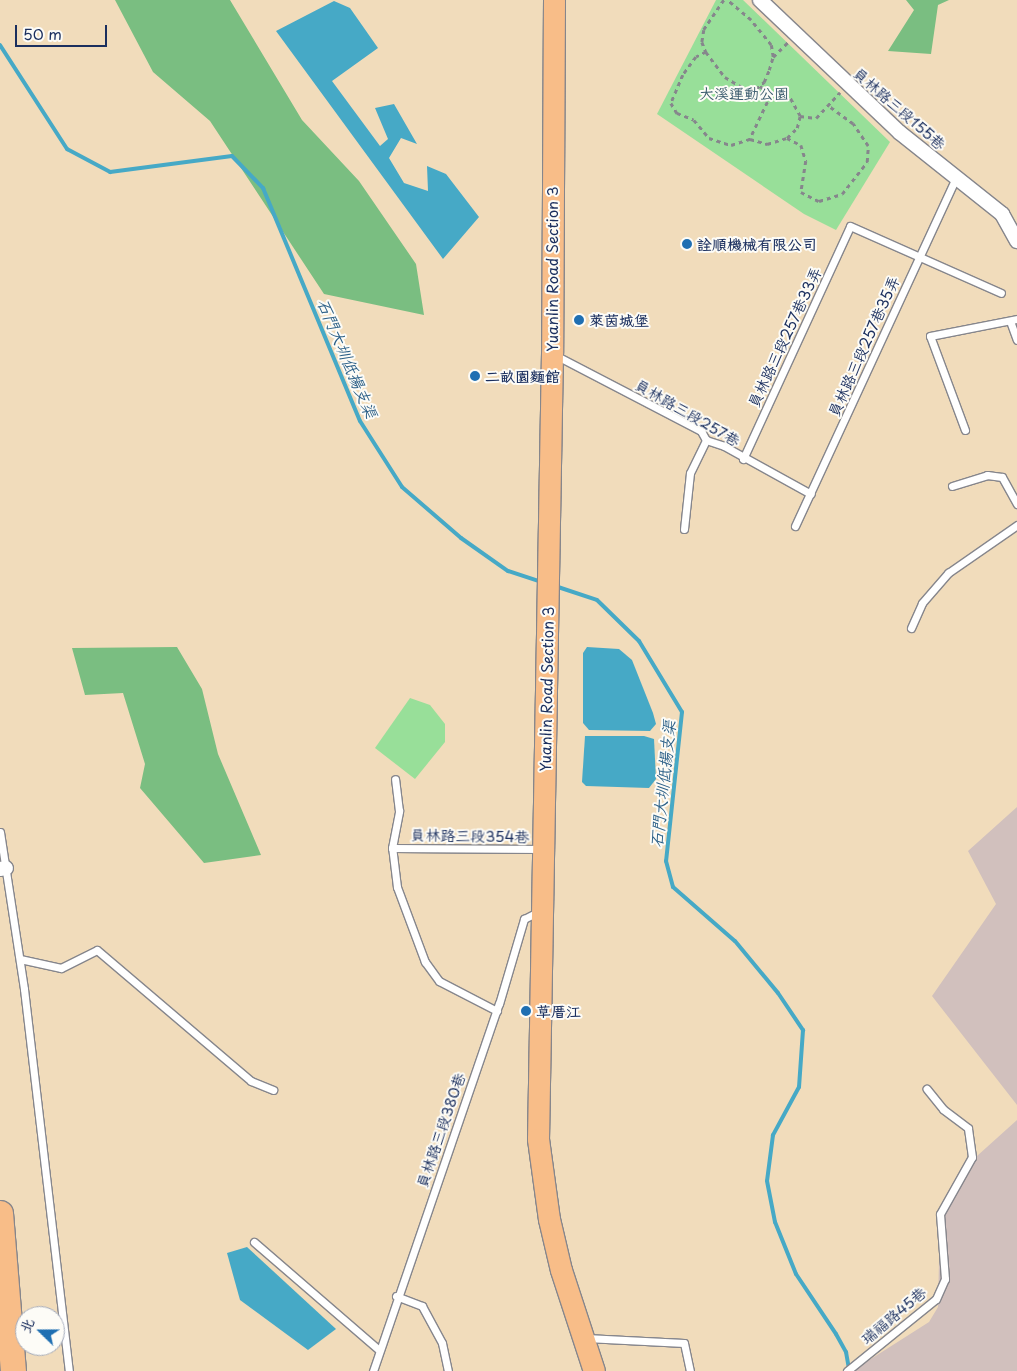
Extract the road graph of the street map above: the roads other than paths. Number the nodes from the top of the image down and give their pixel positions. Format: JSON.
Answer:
{"nodes":[{"id":1,"x":554,"y":0,"type":"edge"},
{"id":2,"x":760,"y":0,"type":"edge"},
{"id":3,"x":956,"y":177,"type":"junction"},
{"id":4,"x":1017,"y":241,"type":"edge"},
{"id":5,"x":919,"y":256,"type":"junction"},
{"id":6,"x":1001,"y":293,"type":"dead end"},
{"id":7,"x":1013,"y":320,"type":"edge"},
{"id":8,"x":1017,"y":340,"type":"edge"},
{"id":9,"x":552,"y":354,"type":"junction"},
{"id":10,"x":965,"y":430,"type":"dead end"},
{"id":11,"x":706,"y":440,"type":"junction"},
{"id":12,"x":743,"y":459,"type":"junction"},
{"id":13,"x":952,"y":486,"type":"dead end"},
{"id":14,"x":811,"y":494,"type":"junction"},
{"id":15,"x":1017,"y":504,"type":"edge"},
{"id":16,"x":1017,"y":525,"type":"edge"},
{"id":17,"x":795,"y":526,"type":"dead end"},
{"id":18,"x":684,"y":529,"type":"dead end"},
{"id":19,"x":911,"y":628,"type":"dead end"},
{"id":20,"x":396,"y":779,"type":"dead end"},
{"id":21,"x":0,"y":832,"type":"edge"},
{"id":22,"x":392,"y":848,"type":"junction"},
{"id":23,"x":545,"y":849,"type":"junction"},
{"id":24,"x":3,"y":868,"type":"edge"},
{"id":25,"x":544,"y":909,"type":"junction"},
{"id":26,"x":20,"y":960,"type":"junction"},
{"id":27,"x":497,"y":1011,"type":"junction"},
{"id":28,"x":927,"y":1089,"type":"dead end"},
{"id":29,"x":273,"y":1090,"type":"dead end"},
{"id":30,"x":0,"y":1213,"type":"edge"},
{"id":31,"x":254,"y":1242,"type":"dead end"},
{"id":32,"x":396,"y":1296,"type":"junction"},
{"id":33,"x":584,"y":1338,"type":"junction"},
{"id":34,"x":379,"y":1350,"type":"junction"},
{"id":35,"x":13,"y":1371,"type":"edge"},
{"id":36,"x":69,"y":1371,"type":"edge"},
{"id":37,"x":373,"y":1371,"type":"edge"},
{"id":38,"x":448,"y":1371,"type":"edge"},
{"id":39,"x":594,"y":1371,"type":"edge"},
{"id":40,"x":690,"y":1371,"type":"edge"},
{"id":41,"x":846,"y":1371,"type":"edge"}],
"edges":[{"from":1,"to":9,"type":"main road","name":"Yuanlin Road Section 3"},
{"from":2,"to":3,"type":"street","name":"員林路三段155巷"},
{"from":3,"to":4,"type":"street","name":"員林路三段155巷"},
{"from":3,"to":5,"type":"lane","name":"員林路三段257巷35弄"},
{"from":5,"to":6,"type":"lane"},
{"from":5,"to":12,"type":"lane","name":"員林路三段257巷33弄"},
{"from":5,"to":14,"type":"lane","name":"員林路三段257巷35弄"},
{"from":7,"to":8,"type":"lane"},
{"from":7,"to":10,"type":"lane"},
{"from":9,"to":11,"type":"lane","name":"員林路三段257巷"},
{"from":9,"to":23,"type":"main road","name":"Yuanlin Road Section 3"},
{"from":11,"to":12,"type":"lane","name":"員林路三段257巷"},
{"from":11,"to":18,"type":"lane"},
{"from":12,"to":14,"type":"lane","name":"員林路三段257巷"},
{"from":13,"to":15,"type":"lane"},
{"from":14,"to":17,"type":"lane","name":"員林路三段257巷35弄"},
{"from":16,"to":19,"type":"lane"},
{"from":20,"to":22,"type":"lane"},
{"from":21,"to":24,"type":"lane"},
{"from":22,"to":23,"type":"lane","name":"員林路三段354巷"},
{"from":22,"to":27,"type":"lane","name":"員林路三段354巷"},
{"from":23,"to":25,"type":"main road","name":"Yuanlin Road Section 3"},
{"from":24,"to":26,"type":"lane"},
{"from":25,"to":27,"type":"lane","name":"員林路三段380巷"},
{"from":25,"to":33,"type":"main road","name":"Yuanlin Road Section 3"},
{"from":26,"to":29,"type":"lane"},
{"from":26,"to":36,"type":"lane"},
{"from":27,"to":32,"type":"lane","name":"員林路三段380巷"},
{"from":28,"to":41,"type":"lane","name":"瑞福路45巷"},
{"from":30,"to":35,"type":"highway"},
{"from":31,"to":34,"type":"lane"},
{"from":32,"to":34,"type":"lane","name":"員林路三段380巷"},
{"from":32,"to":38,"type":"lane"},
{"from":33,"to":39,"type":"main road","name":"Yuanlin Road Section 3"},
{"from":33,"to":40,"type":"lane"},
{"from":34,"to":37,"type":"lane","name":"員林路三段380巷"}]}
